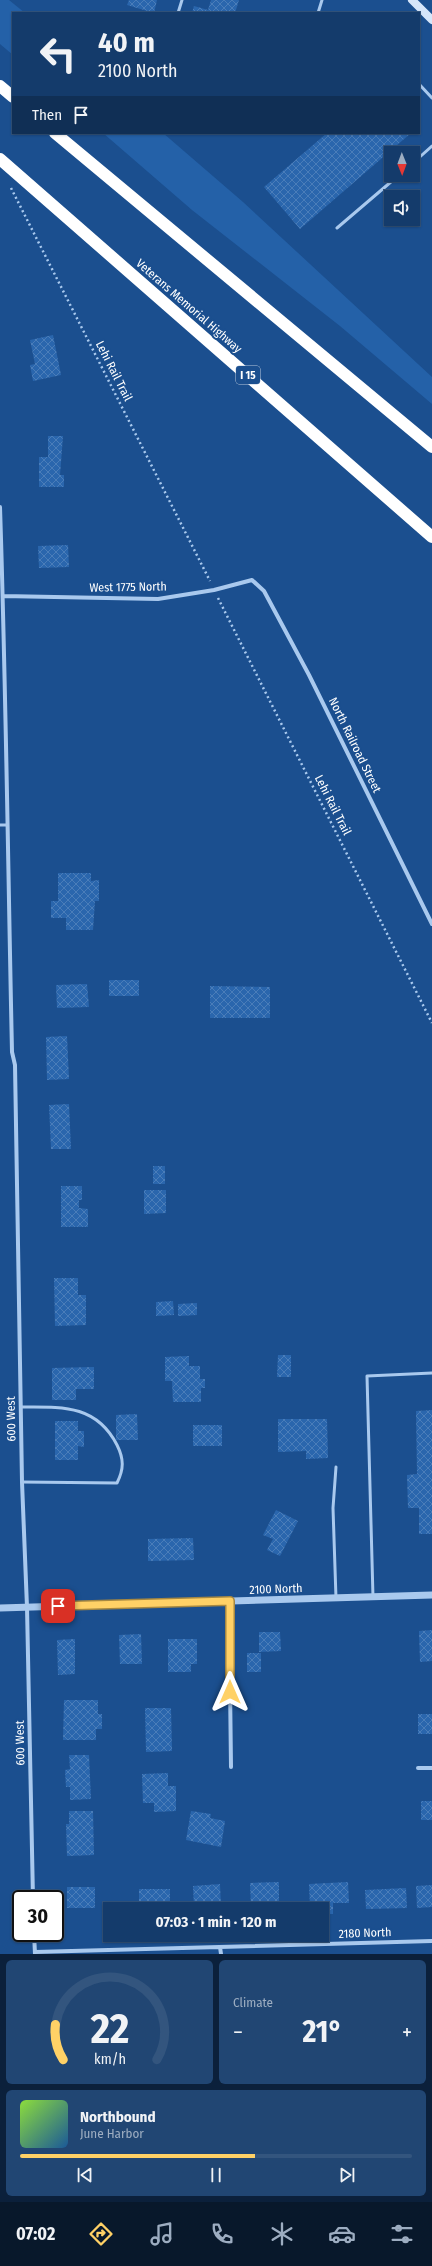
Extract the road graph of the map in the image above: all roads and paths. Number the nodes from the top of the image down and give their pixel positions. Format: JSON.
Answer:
{"nodes":[{"id":1,"x":182,"y":0,"type":"edge"},
{"id":2,"x":322,"y":0,"type":"edge"},
{"id":3,"x":412,"y":0,"type":"edge"},
{"id":4,"x":420,"y":11,"type":"edge"},
{"id":5,"x":178,"y":12,"type":"edge"},
{"id":6,"x":318,"y":12,"type":"edge"},
{"id":7,"x":432,"y":20,"type":"edge"},
{"id":8,"x":420,"y":85,"type":"edge"},
{"id":9,"x":0,"y":86,"type":"edge"},
{"id":10,"x":12,"y":96,"type":"edge"},
{"id":11,"x":432,"y":98,"type":"edge"},
{"id":12,"x":56,"y":134,"type":"edge"},
{"id":13,"x":432,"y":146,"type":"edge"},
{"id":14,"x":420,"y":157,"type":"edge"},
{"id":15,"x":0,"y":159,"type":"edge"},
{"id":16,"x":391,"y":182,"type":"edge"},
{"id":17,"x":10,"y":186,"type":"dead end"},
{"id":18,"x":337,"y":228,"type":"dead end"},
{"id":19,"x":432,"y":447,"type":"edge"},
{"id":20,"x":0,"y":507,"type":"edge"},
{"id":21,"x":432,"y":537,"type":"edge"},
{"id":22,"x":252,"y":580,"type":"joint"},
{"id":23,"x":212,"y":585,"type":"dead end"},
{"id":24,"x":3,"y":596,"type":"junction"},
{"id":25,"x":218,"y":596,"type":"dead end"},
{"id":26,"x":2,"y":642,"type":"edge"},
{"id":27,"x":0,"y":825,"type":"edge"},
{"id":28,"x":7,"y":825,"type":"junction"},
{"id":29,"x":432,"y":924,"type":"edge"},
{"id":30,"x":432,"y":1023,"type":"edge"},
{"id":31,"x":432,"y":1373,"type":"edge"},
{"id":32,"x":21,"y":1407,"type":"junction"},
{"id":33,"x":336,"y":1467,"type":"dead end"},
{"id":34,"x":22,"y":1482,"type":"junction"},
{"id":35,"x":432,"y":1595,"type":"edge"},
{"id":36,"x":373,"y":1597,"type":"junction"},
{"id":37,"x":336,"y":1598,"type":"junction"},
{"id":38,"x":230,"y":1601,"type":"junction"},
{"id":39,"x":27,"y":1607,"type":"junction"},
{"id":40,"x":0,"y":1608,"type":"edge"},
{"id":41,"x":231,"y":1767,"type":"dead end"},
{"id":42,"x":418,"y":1768,"type":"dead end"},
{"id":43,"x":432,"y":1768,"type":"edge"},
{"id":44,"x":34,"y":1890,"type":"edge"},
{"id":45,"x":432,"y":1941,"type":"edge"},
{"id":46,"x":34,"y":1942,"type":"edge"},
{"id":47,"x":220,"y":1947,"type":"junction"},
{"id":48,"x":35,"y":1953,"type":"edge"},
{"id":49,"x":220,"y":1954,"type":"edge"}],
"edges":[{"from":1,"to":5,"type":"lane"},
{"from":2,"to":6,"type":"lane"},
{"from":3,"to":4,"type":"main road"},
{"from":4,"to":7,"type":"main road"},
{"from":8,"to":11,"type":"lane"},
{"from":9,"to":10,"type":"highway"},
{"from":12,"to":19,"type":"highway"},
{"from":13,"to":14,"type":"lane"},
{"from":15,"to":21,"type":"highway","name":"Veterans Memorial Highway","number":"I 15"},
{"from":16,"to":18,"type":"lane"},
{"from":17,"to":23,"type":"path","name":"Lehi Rail Trail"},
{"from":20,"to":24,"type":"street","name":"600 West"},
{"from":22,"to":24,"type":"street","name":"West 1775 North"},
{"from":22,"to":29,"type":"street","name":"North Railroad Street"},
{"from":24,"to":26,"type":"street","name":"600 West"},
{"from":25,"to":30,"type":"path","name":"Lehi Rail Trail"},
{"from":26,"to":28,"type":"street","name":"600 West"},
{"from":27,"to":28,"type":"lane"},
{"from":28,"to":32,"type":"street","name":"600 West"},
{"from":31,"to":36,"type":"lane"},
{"from":32,"to":34,"type":"street","name":"600 West"},
{"from":32,"to":34,"type":"lane"},
{"from":33,"to":37,"type":"lane"},
{"from":34,"to":39,"type":"street","name":"600 West"},
{"from":35,"to":36,"type":"street","name":"2100 North"},
{"from":36,"to":37,"type":"street","name":"2100 North"},
{"from":37,"to":38,"type":"street","name":"2100 North"},
{"from":38,"to":39,"type":"street","name":"2100 North"},
{"from":38,"to":41,"type":"street"},
{"from":39,"to":40,"type":"street","name":"2100 North"},
{"from":39,"to":44,"type":"street","name":"600 West"},
{"from":42,"to":43,"type":"street"},
{"from":45,"to":47,"type":"street","name":"2180 North"},
{"from":46,"to":48,"type":"street"},
{"from":47,"to":48,"type":"street","name":"2180 North"},
{"from":47,"to":49,"type":"street"}]}
